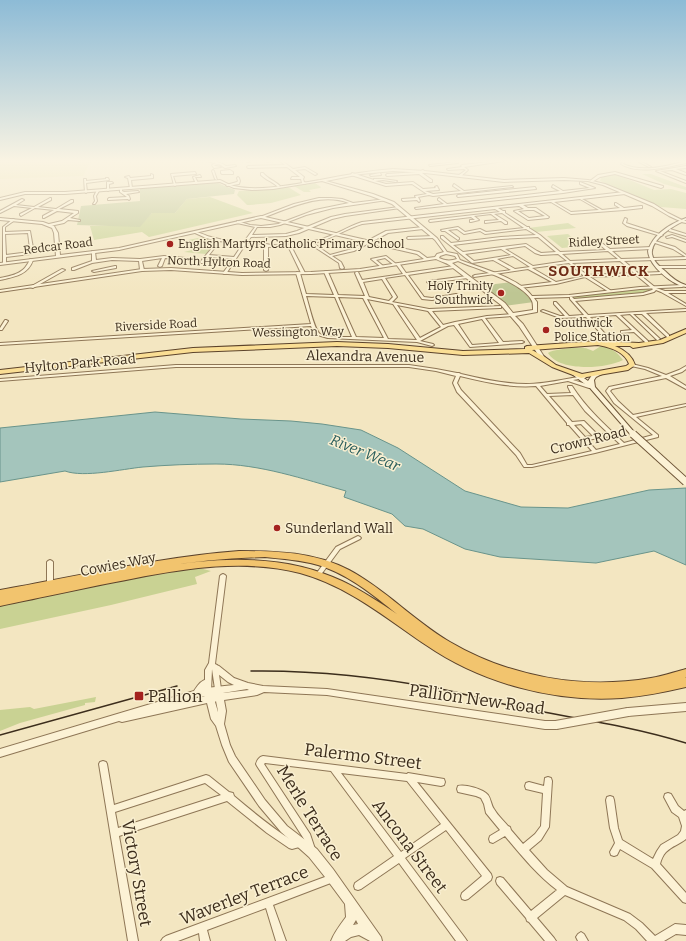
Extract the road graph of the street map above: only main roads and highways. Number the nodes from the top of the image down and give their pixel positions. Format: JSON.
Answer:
{"nodes":[{"id":1,"x":685,"y":221,"type":"edge"},
{"id":2,"x":684,"y":286,"type":"edge"},
{"id":3,"x":686,"y":332,"type":"edge"},
{"id":4,"x":549,"y":347,"type":"junction"},
{"id":5,"x":616,"y":347,"type":"junction"},
{"id":6,"x":485,"y":350,"type":"junction"},
{"id":7,"x":543,"y":358,"type":"junction"},
{"id":8,"x":0,"y":371,"type":"edge"},
{"id":9,"x":601,"y":373,"type":"junction"},
{"id":10,"x":580,"y":376,"type":"junction"},
{"id":11,"x":592,"y":387,"type":"junction"},
{"id":12,"x":686,"y":482,"type":"edge"},
{"id":13,"x":244,"y":558,"type":"junction"},
{"id":14,"x":50,"y":588,"type":"junction"},
{"id":15,"x":0,"y":594,"type":"edge"},
{"id":16,"x":0,"y":602,"type":"edge"},
{"id":17,"x":686,"y":673,"type":"edge"},
{"id":18,"x":686,"y":682,"type":"edge"}],
"edges":[{"from":1,"to":2,"type":"main road"},
{"from":3,"to":5,"type":"main road"},
{"from":4,"to":5,"type":"main road","name":"Wessington Way"},
{"from":4,"to":6,"type":"main road","name":"Wessington Way"},
{"from":4,"to":6,"type":"main road"},
{"from":4,"to":7,"type":"main road"},
{"from":5,"to":9,"type":"main road"},
{"from":6,"to":8,"type":"main road","name":"Wessington Way"},
{"from":7,"to":8,"type":"main road","name":"Wessington Way"},
{"from":7,"to":10,"type":"main road","name":"Wessington Way"},
{"from":9,"to":10,"type":"main road"},
{"from":9,"to":11,"type":"main road"},
{"from":10,"to":11,"type":"main road"},
{"from":11,"to":12,"type":"main road","bridge":true},
{"from":13,"to":14,"type":"highway","name":"Cowies Way"},
{"from":13,"to":14,"type":"highway","name":"Cowies Way"},
{"from":13,"to":17,"type":"highway"},
{"from":13,"to":18,"type":"highway"},
{"from":14,"to":15,"type":"highway","name":"Cowies Way"},
{"from":14,"to":16,"type":"highway","name":"Cowies Way"}]}
